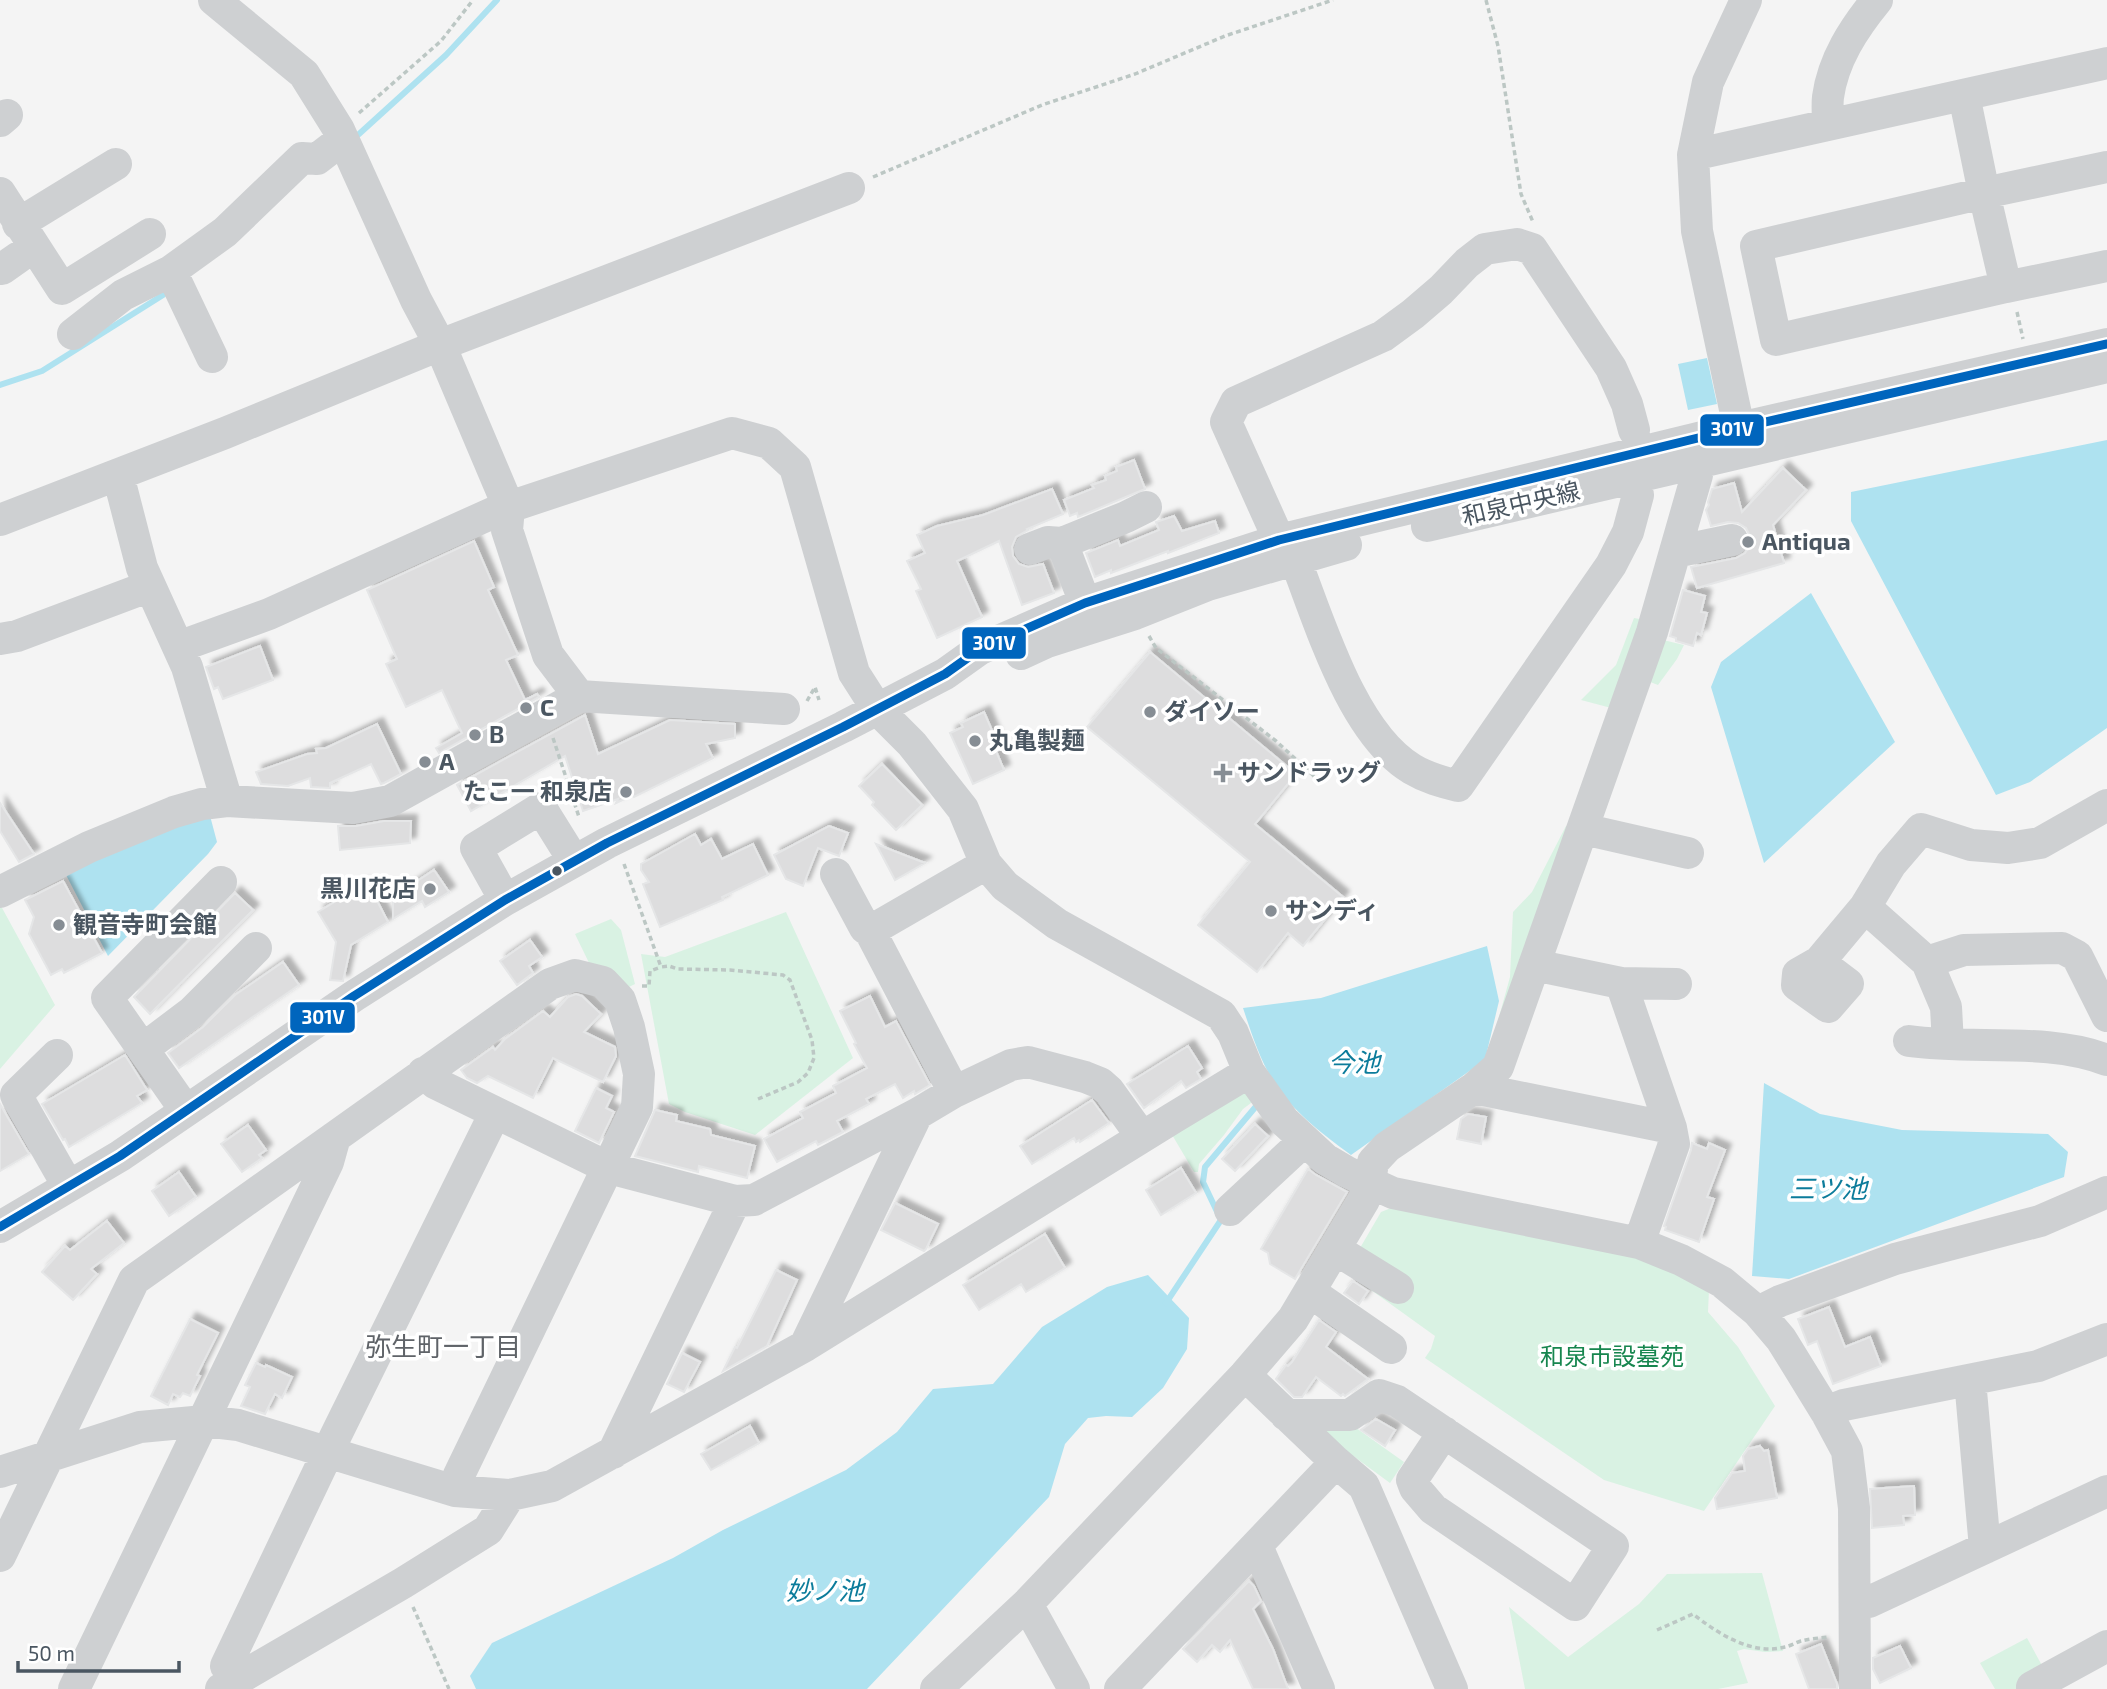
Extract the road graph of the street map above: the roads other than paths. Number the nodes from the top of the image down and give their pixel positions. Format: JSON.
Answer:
{"nodes":[{"id":1,"x":214,"y":0,"type":"edge"},
{"id":2,"x":1746,"y":0,"type":"edge"},
{"id":3,"x":1877,"y":0,"type":"edge"},
{"id":4,"x":2107,"y":63,"type":"edge"},
{"id":5,"x":1964,"y":95,"type":"junction"},
{"id":6,"x":1828,"y":124,"type":"junction"},
{"id":7,"x":341,"y":135,"type":"junction"},
{"id":8,"x":1693,"y":155,"type":"junction"},
{"id":9,"x":116,"y":164,"type":"dead end"},
{"id":10,"x":2107,"y":167,"type":"edge"},
{"id":11,"x":849,"y":188,"type":"road end"},
{"id":12,"x":0,"y":193,"type":"edge"},
{"id":13,"x":1984,"y":193,"type":"junction"},
{"id":14,"x":9,"y":224,"type":"edge"},
{"id":15,"x":150,"y":234,"type":"dead end"},
{"id":16,"x":2107,"y":266,"type":"edge"},
{"id":17,"x":18,"y":269,"type":"edge"},
{"id":18,"x":171,"y":271,"type":"junction"},
{"id":19,"x":2008,"y":287,"type":"junction"},
{"id":20,"x":73,"y":334,"type":"dead end"},
{"id":21,"x":2107,"y":344,"type":"edge"},
{"id":22,"x":440,"y":345,"type":"junction"},
{"id":23,"x":212,"y":357,"type":"dead end"},
{"id":24,"x":2107,"y":367,"type":"edge"},
{"id":25,"x":1739,"y":428,"type":"junction"},
{"id":26,"x":1634,"y":430,"type":"dead end"},
{"id":27,"x":1697,"y":462,"type":"junction"},
{"id":28,"x":118,"y":475,"type":"junction"},
{"id":29,"x":1638,"y":495,"type":"dead end"},
{"id":30,"x":509,"y":508,"type":"junction"},
{"id":31,"x":0,"y":520,"type":"edge"},
{"id":32,"x":1135,"y":520,"type":"dead end"},
{"id":33,"x":1732,"y":540,"type":"dead end"},
{"id":34,"x":1062,"y":543,"type":"junction"},
{"id":35,"x":1030,"y":549,"type":"dead end"},
{"id":36,"x":1287,"y":549,"type":"junction"},
{"id":37,"x":1675,"y":552,"type":"junction"},
{"id":38,"x":150,"y":586,"type":"junction"},
{"id":39,"x":1085,"y":603,"type":"junction"},
{"id":40,"x":0,"y":639,"type":"edge"},
{"id":41,"x":178,"y":647,"type":"junction"},
{"id":42,"x":945,"y":674,"type":"junction"},
{"id":43,"x":579,"y":696,"type":"junction"},
{"id":44,"x":785,"y":709,"type":"dead end"},
{"id":45,"x":877,"y":709,"type":"junction"},
{"id":46,"x":227,"y":801,"type":"junction"},
{"id":47,"x":2107,"y":805,"type":"edge"},
{"id":48,"x":1583,"y":829,"type":"junction"},
{"id":49,"x":1688,"y":853,"type":"dead end"},
{"id":50,"x":574,"y":861,"type":"junction"},
{"id":51,"x":986,"y":864,"type":"junction"},
{"id":52,"x":836,"y":874,"type":"dead end"},
{"id":53,"x":221,"y":882,"type":"dead end"},
{"id":54,"x":0,"y":892,"type":"edge"},
{"id":55,"x":505,"y":900,"type":"junction"},
{"id":56,"x":1865,"y":907,"type":"junction"},
{"id":57,"x":870,"y":931,"type":"junction"},
{"id":58,"x":256,"y":948,"type":"dead end"},
{"id":59,"x":1819,"y":962,"type":"dead end"},
{"id":60,"x":1927,"y":962,"type":"junction"},
{"id":61,"x":1534,"y":965,"type":"junction"},
{"id":62,"x":1621,"y":982,"type":"junction"},
{"id":63,"x":1676,"y":984,"type":"dead end"},
{"id":64,"x":2107,"y":1017,"type":"edge"},
{"id":65,"x":1909,"y":1041,"type":"dead end"},
{"id":66,"x":1948,"y":1044,"type":"junction"},
{"id":67,"x":143,"y":1049,"type":"junction"},
{"id":68,"x":57,"y":1055,"type":"dead end"},
{"id":69,"x":2104,"y":1058,"type":"edge"},
{"id":70,"x":1250,"y":1072,"type":"junction"},
{"id":71,"x":423,"y":1073,"type":"junction"},
{"id":72,"x":1474,"y":1088,"type":"junction"},
{"id":73,"x":954,"y":1092,"type":"junction"},
{"id":74,"x":186,"y":1111,"type":"junction"},
{"id":75,"x":495,"y":1113,"type":"junction"},
{"id":76,"x":917,"y":1114,"type":"junction"},
{"id":77,"x":1671,"y":1128,"type":"junction"},
{"id":78,"x":335,"y":1136,"type":"junction"},
{"id":79,"x":1142,"y":1137,"type":"junction"},
{"id":80,"x":1304,"y":1141,"type":"junction"},
{"id":81,"x":609,"y":1168,"type":"junction"},
{"id":82,"x":1370,"y":1184,"type":"junction"},
{"id":83,"x":68,"y":1186,"type":"junction"},
{"id":84,"x":2107,"y":1192,"type":"edge"},
{"id":85,"x":734,"y":1201,"type":"junction"},
{"id":86,"x":1230,"y":1210,"type":"dead end"},
{"id":87,"x":0,"y":1227,"type":"edge"},
{"id":88,"x":1639,"y":1243,"type":"junction"},
{"id":89,"x":1335,"y":1249,"type":"junction"},
{"id":90,"x":1398,"y":1288,"type":"dead end"},
{"id":91,"x":1310,"y":1292,"type":"junction"},
{"id":92,"x":1758,"y":1312,"type":"junction"},
{"id":93,"x":2107,"y":1339,"type":"edge"},
{"id":94,"x":805,"y":1346,"type":"junction"},
{"id":95,"x":1391,"y":1348,"type":"dead end"},
{"id":96,"x":1245,"y":1374,"type":"junction"},
{"id":97,"x":1970,"y":1380,"type":"junction"},
{"id":98,"x":1826,"y":1412,"type":"junction"},
{"id":99,"x":1286,"y":1415,"type":"junction"},
{"id":100,"x":204,"y":1421,"type":"junction"},
{"id":101,"x":1444,"y":1432,"type":"junction"},
{"id":102,"x":328,"y":1451,"type":"junction"},
{"id":103,"x":613,"y":1452,"type":"junction"},
{"id":104,"x":48,"y":1458,"type":"junction"},
{"id":105,"x":1336,"y":1462,"type":"junction"},
{"id":106,"x":0,"y":1472,"type":"edge"},
{"id":107,"x":455,"y":1491,"type":"junction"},
{"id":108,"x":2107,"y":1491,"type":"edge"},
{"id":109,"x":510,"y":1495,"type":"junction"},
{"id":110,"x":1256,"y":1546,"type":"junction"},
{"id":111,"x":1984,"y":1548,"type":"junction"},
{"id":112,"x":0,"y":1556,"type":"edge"},
{"id":113,"x":1027,"y":1604,"type":"junction"},
{"id":114,"x":1855,"y":1619,"type":"junction"},
{"id":115,"x":2106,"y":1649,"type":"edge"},
{"id":116,"x":229,"y":1684,"type":"edge"},
{"id":117,"x":74,"y":1689,"type":"edge"},
{"id":118,"x":936,"y":1689,"type":"edge"},
{"id":119,"x":1074,"y":1689,"type":"edge"},
{"id":120,"x":1120,"y":1689,"type":"edge"},
{"id":121,"x":1319,"y":1689,"type":"edge"},
{"id":122,"x":1452,"y":1689,"type":"edge"},
{"id":123,"x":1855,"y":1689,"type":"edge"},
{"id":124,"x":2033,"y":1689,"type":"edge"}],
"edges":[{"from":1,"to":7,"type":"street"},
{"from":2,"to":8,"type":"street"},
{"from":3,"to":6,"type":"street"},
{"from":4,"to":5,"type":"street"},
{"from":5,"to":6,"type":"street"},
{"from":5,"to":13,"type":"street"},
{"from":6,"to":8,"type":"street"},
{"from":7,"to":18,"type":"street"},
{"from":7,"to":22,"type":"street"},
{"from":8,"to":25,"type":"street"},
{"from":9,"to":14,"type":"street"},
{"from":10,"to":13,"type":"street"},
{"from":11,"to":22,"type":"street"},
{"from":12,"to":14,"type":"street"},
{"from":13,"to":19,"type":"street"},
{"from":13,"to":19,"type":"street"},
{"from":14,"to":15,"type":"street"},
{"from":14,"to":17,"type":"street"},
{"from":16,"to":19,"type":"street"},
{"from":18,"to":20,"type":"street"},
{"from":18,"to":23,"type":"street"},
{"from":21,"to":25,"type":"street","name":"和泉中央線"},
{"from":22,"to":28,"type":"street"},
{"from":22,"to":30,"type":"street"},
{"from":24,"to":27,"type":"street","name":"和泉中央線"},
{"from":25,"to":36,"type":"street","name":"和泉中央線"},
{"from":26,"to":36,"type":"street"},
{"from":27,"to":36,"type":"street","name":"和泉中央線"},
{"from":27,"to":37,"type":"street"},
{"from":28,"to":31,"type":"street"},
{"from":28,"to":38,"type":"street"},
{"from":29,"to":36,"type":"street"},
{"from":30,"to":41,"type":"street"},
{"from":30,"to":43,"type":"street"},
{"from":30,"to":45,"type":"street"},
{"from":32,"to":34,"type":"street"},
{"from":33,"to":37,"type":"street"},
{"from":34,"to":35,"type":"street"},
{"from":34,"to":39,"type":"street"},
{"from":36,"to":39,"type":"street","name":"和泉中央線"},
{"from":36,"to":42,"type":"street","name":"和泉中央線"},
{"from":37,"to":48,"type":"street"},
{"from":38,"to":40,"type":"street"},
{"from":38,"to":41,"type":"street"},
{"from":39,"to":42,"type":"street","name":"和泉中央線"},
{"from":41,"to":46,"type":"street"},
{"from":42,"to":45,"type":"street","name":"和泉中央線"},
{"from":43,"to":44,"type":"street"},
{"from":43,"to":46,"type":"street"},
{"from":45,"to":50,"type":"street","name":"和泉中央線"},
{"from":45,"to":51,"type":"street"},
{"from":46,"to":54,"type":"street"},
{"from":47,"to":56,"type":"street"},
{"from":48,"to":49,"type":"street"},
{"from":48,"to":61,"type":"street"},
{"from":50,"to":55,"type":"street","name":"和泉中央線"},
{"from":50,"to":55,"type":"street"},
{"from":51,"to":57,"type":"street"},
{"from":51,"to":70,"type":"street"},
{"from":52,"to":57,"type":"street"},
{"from":53,"to":67,"type":"street"},
{"from":55,"to":74,"type":"street","name":"和泉中央線"},
{"from":56,"to":59,"type":"street"},
{"from":56,"to":60,"type":"street"},
{"from":57,"to":73,"type":"street"},
{"from":58,"to":67,"type":"street"},
{"from":60,"to":64,"type":"street"},
{"from":60,"to":66,"type":"street"},
{"from":61,"to":62,"type":"street"},
{"from":61,"to":72,"type":"street"},
{"from":62,"to":63,"type":"street"},
{"from":62,"to":77,"type":"street"},
{"from":64,"to":69,"type":"street"},
{"from":65,"to":66,"type":"street"},
{"from":66,"to":69,"type":"street"},
{"from":67,"to":74,"type":"street"},
{"from":68,"to":83,"type":"street"},
{"from":70,"to":79,"type":"street"},
{"from":70,"to":80,"type":"street"},
{"from":71,"to":75,"type":"street"},
{"from":71,"to":78,"type":"street"},
{"from":71,"to":81,"type":"street"},
{"from":72,"to":77,"type":"street"},
{"from":72,"to":82,"type":"street"},
{"from":73,"to":76,"type":"street"},
{"from":73,"to":79,"type":"street"},
{"from":74,"to":83,"type":"street","name":"和泉中央線"},
{"from":75,"to":81,"type":"street"},
{"from":75,"to":102,"type":"street"},
{"from":76,"to":85,"type":"street"},
{"from":76,"to":94,"type":"street"},
{"from":77,"to":88,"type":"street"},
{"from":78,"to":100,"type":"street"},
{"from":78,"to":104,"type":"street"},
{"from":79,"to":94,"type":"street"},
{"from":80,"to":82,"type":"street"},
{"from":80,"to":86,"type":"street"},
{"from":81,"to":85,"type":"street"},
{"from":81,"to":107,"type":"street"},
{"from":82,"to":88,"type":"street"},
{"from":82,"to":89,"type":"street"},
{"from":83,"to":87,"type":"street","name":"和泉中央線"},
{"from":84,"to":92,"type":"street"},
{"from":85,"to":103,"type":"street"},
{"from":88,"to":92,"type":"street"},
{"from":89,"to":90,"type":"street"},
{"from":89,"to":91,"type":"street"},
{"from":91,"to":95,"type":"street"},
{"from":91,"to":96,"type":"street"},
{"from":92,"to":98,"type":"street"},
{"from":93,"to":97,"type":"street"},
{"from":94,"to":103,"type":"street"},
{"from":96,"to":99,"type":"street"},
{"from":96,"to":113,"type":"street"},
{"from":97,"to":98,"type":"street"},
{"from":97,"to":111,"type":"street"},
{"from":98,"to":114,"type":"street"},
{"from":99,"to":101,"type":"street"},
{"from":99,"to":105,"type":"street"},
{"from":100,"to":102,"type":"street"},
{"from":100,"to":104,"type":"street"},
{"from":100,"to":117,"type":"street"},
{"from":101,"to":101,"type":"street"},
{"from":102,"to":107,"type":"street"},
{"from":102,"to":116,"type":"street"},
{"from":103,"to":109,"type":"street"},
{"from":104,"to":106,"type":"street"},
{"from":104,"to":112,"type":"street"},
{"from":105,"to":110,"type":"street"},
{"from":105,"to":122,"type":"street"},
{"from":107,"to":109,"type":"street"},
{"from":108,"to":111,"type":"street"},
{"from":109,"to":116,"type":"street"},
{"from":110,"to":120,"type":"street"},
{"from":110,"to":121,"type":"street"},
{"from":111,"to":114,"type":"street"},
{"from":113,"to":118,"type":"street"},
{"from":113,"to":119,"type":"street"},
{"from":114,"to":123,"type":"street"},
{"from":115,"to":124,"type":"street"}]}
